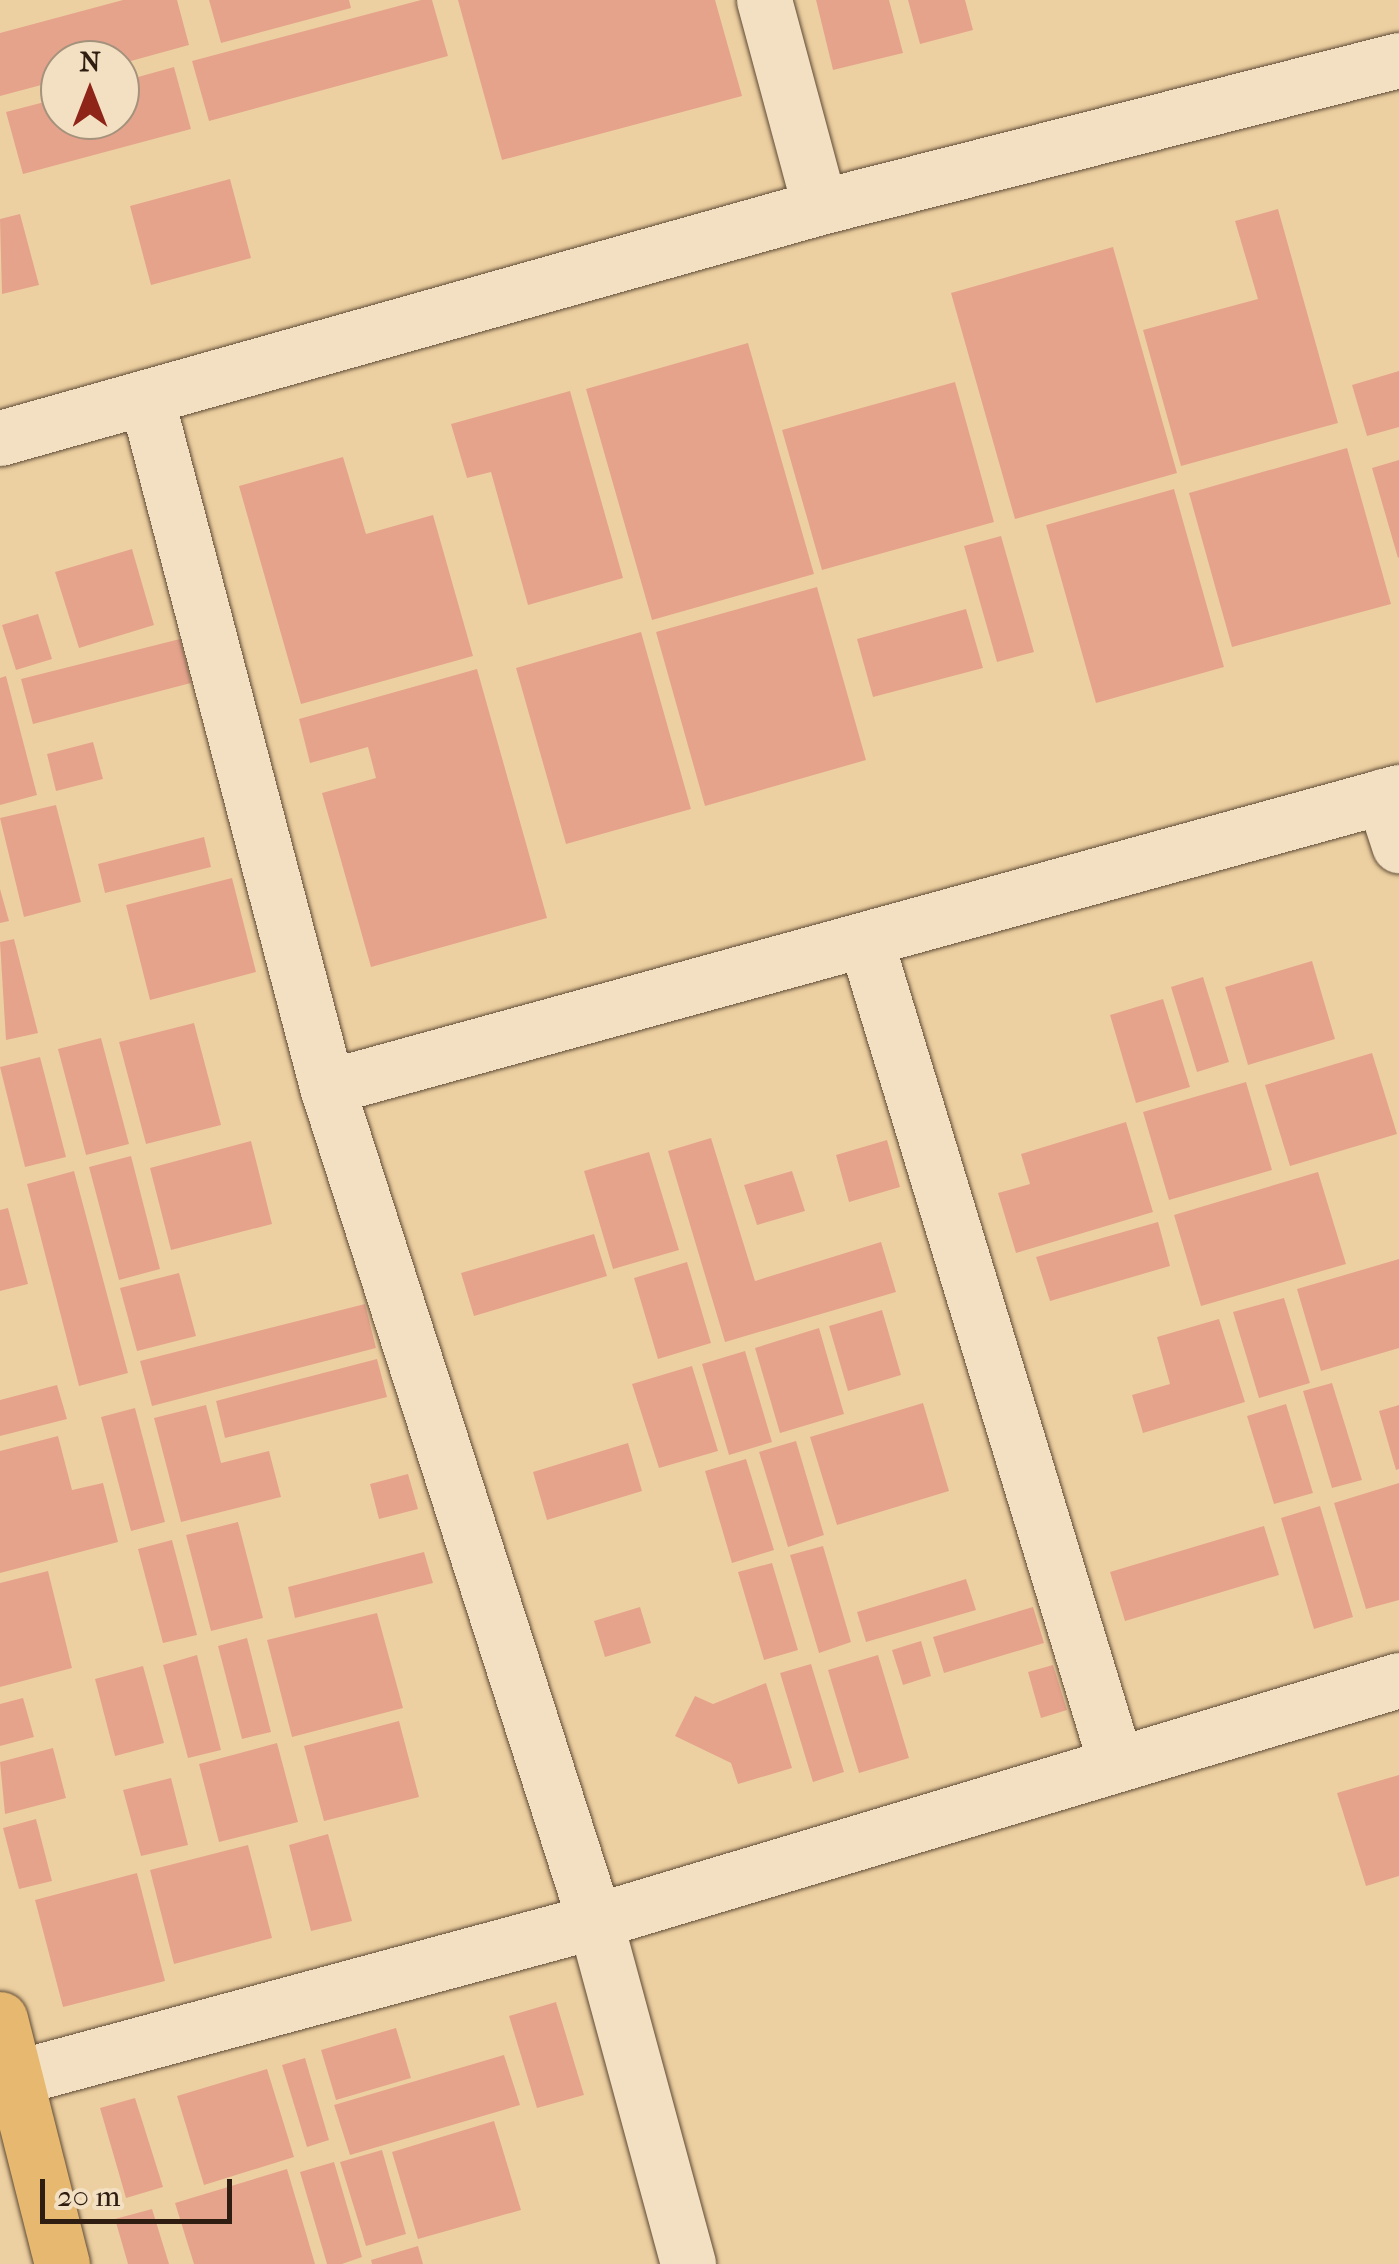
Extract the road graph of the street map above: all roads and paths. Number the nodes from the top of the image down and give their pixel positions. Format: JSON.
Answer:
{"nodes":[{"id":1,"x":764,"y":0,"type":"edge"},
{"id":2,"x":1399,"y":60,"type":"edge"},
{"id":3,"x":820,"y":207,"type":"junction"},
{"id":4,"x":146,"y":397,"type":"junction"},
{"id":5,"x":0,"y":438,"type":"edge"},
{"id":6,"x":1394,"y":811,"type":"edge"},
{"id":7,"x":865,"y":939,"type":"junction"},
{"id":8,"x":327,"y":1087,"type":"junction"},
{"id":9,"x":1399,"y":1680,"type":"edge"},
{"id":10,"x":1115,"y":1760,"type":"junction"},
{"id":11,"x":595,"y":1921,"type":"junction"},
{"id":12,"x":0,"y":2019,"type":"edge"},
{"id":13,"x":7,"y":2080,"type":"edge"},
{"id":14,"x":62,"y":2264,"type":"edge"},
{"id":15,"x":688,"y":2264,"type":"edge"}],
"edges":[{"from":1,"to":3,"type":"street"},
{"from":2,"to":3,"type":"street"},
{"from":3,"to":4,"type":"street"},
{"from":4,"to":5,"type":"street"},
{"from":4,"to":8,"type":"street"},
{"from":6,"to":7,"type":"street"},
{"from":7,"to":8,"type":"street"},
{"from":7,"to":10,"type":"street"},
{"from":8,"to":11,"type":"street"},
{"from":9,"to":10,"type":"street"},
{"from":10,"to":11,"type":"street"},
{"from":11,"to":13,"type":"street"},
{"from":11,"to":15,"type":"street"},
{"from":12,"to":13,"type":"main road"},
{"from":13,"to":14,"type":"main road"}]}
